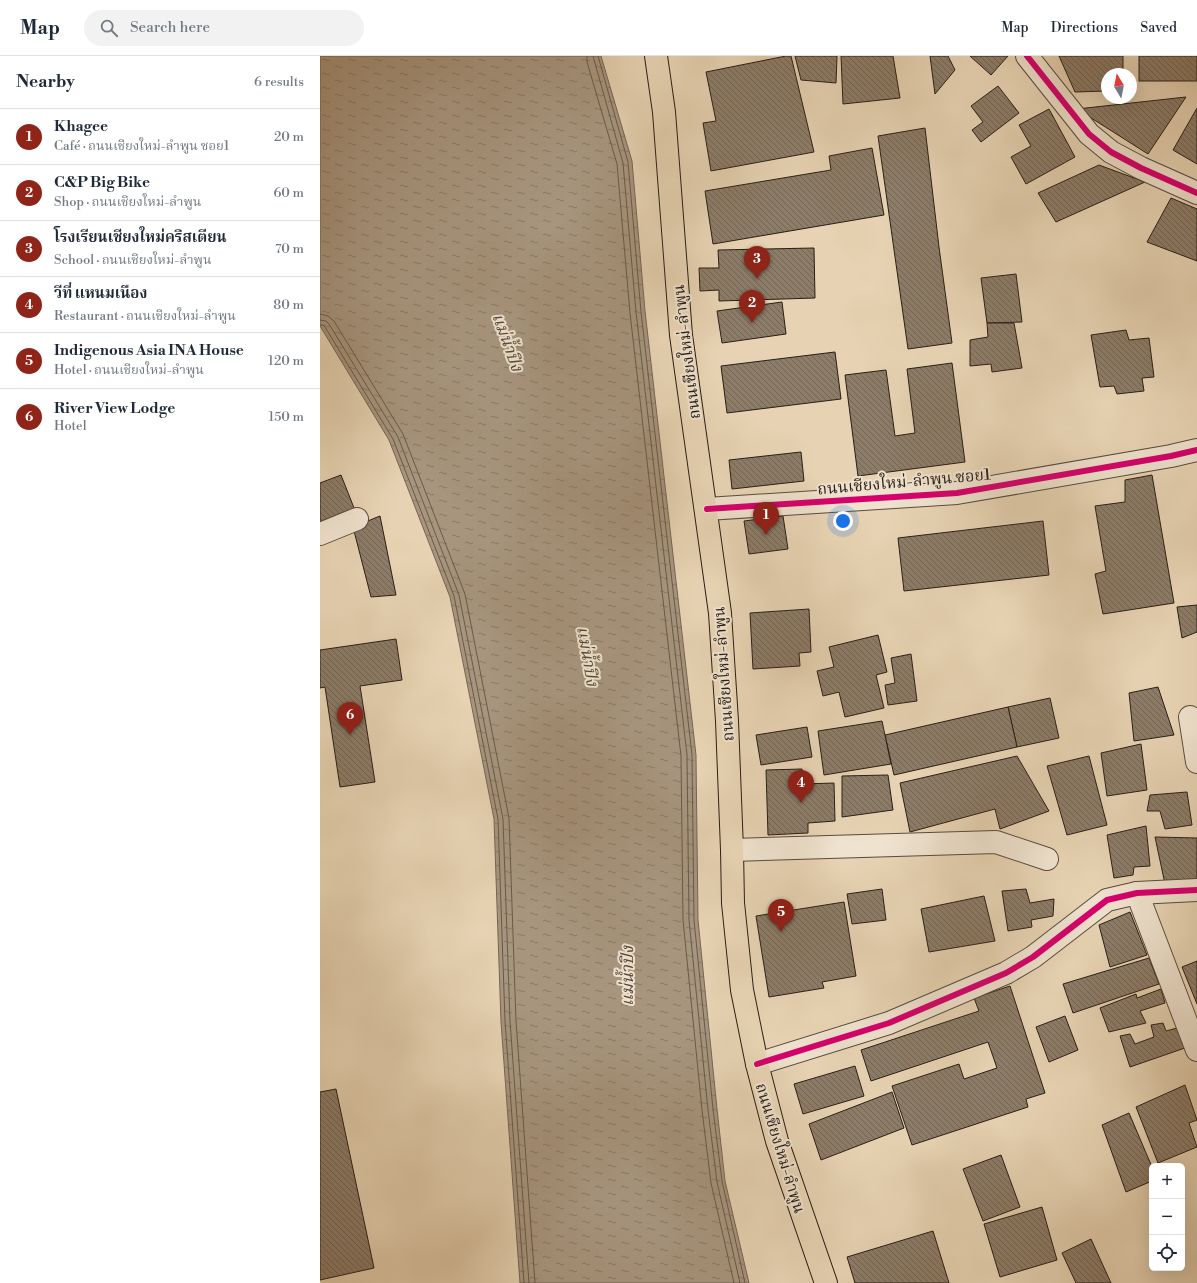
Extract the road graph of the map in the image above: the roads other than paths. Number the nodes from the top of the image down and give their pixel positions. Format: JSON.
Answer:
{"nodes":[{"id":1,"x":656,"y":56,"type":"edge"},
{"id":2,"x":1027,"y":56,"type":"edge"},
{"id":3,"x":1197,"y":193,"type":"edge"},
{"id":4,"x":1197,"y":450,"type":"edge"},
{"id":5,"x":707,"y":509,"type":"junction"},
{"id":6,"x":357,"y":519,"type":"dead end"},
{"id":7,"x":320,"y":534,"type":"edge"},
{"id":8,"x":1190,"y":717,"type":"dead end"},
{"id":9,"x":1197,"y":762,"type":"edge"},
{"id":10,"x":732,"y":850,"type":"junction"},
{"id":11,"x":1047,"y":859,"type":"dead end"},
{"id":12,"x":1197,"y":890,"type":"edge"},
{"id":13,"x":1137,"y":893,"type":"junction"},
{"id":14,"x":1197,"y":1050,"type":"edge"},
{"id":15,"x":757,"y":1064,"type":"junction"},
{"id":16,"x":826,"y":1283,"type":"edge"}],
"edges":[{"from":1,"to":5,"type":"main road","name":"ถนนเชียงใหม่-ลำพูน"},
{"from":2,"to":3,"type":"street"},
{"from":4,"to":5,"type":"street","name":"ถนนเชียงใหม่-ลำพูน ซอย1"},
{"from":5,"to":10,"type":"main road","name":"ถนนเชียงใหม่-ลำพูน"},
{"from":6,"to":7,"type":"street"},
{"from":8,"to":9,"type":"street"},
{"from":10,"to":11,"type":"street"},
{"from":10,"to":15,"type":"main road","name":"ถนนเชียงใหม่-ลำพูน"},
{"from":12,"to":13,"type":"street"},
{"from":13,"to":14,"type":"street"},
{"from":13,"to":15,"type":"street"},
{"from":15,"to":16,"type":"main road","name":"ถนนเชียงใหม่-ลำพูน"}]}
